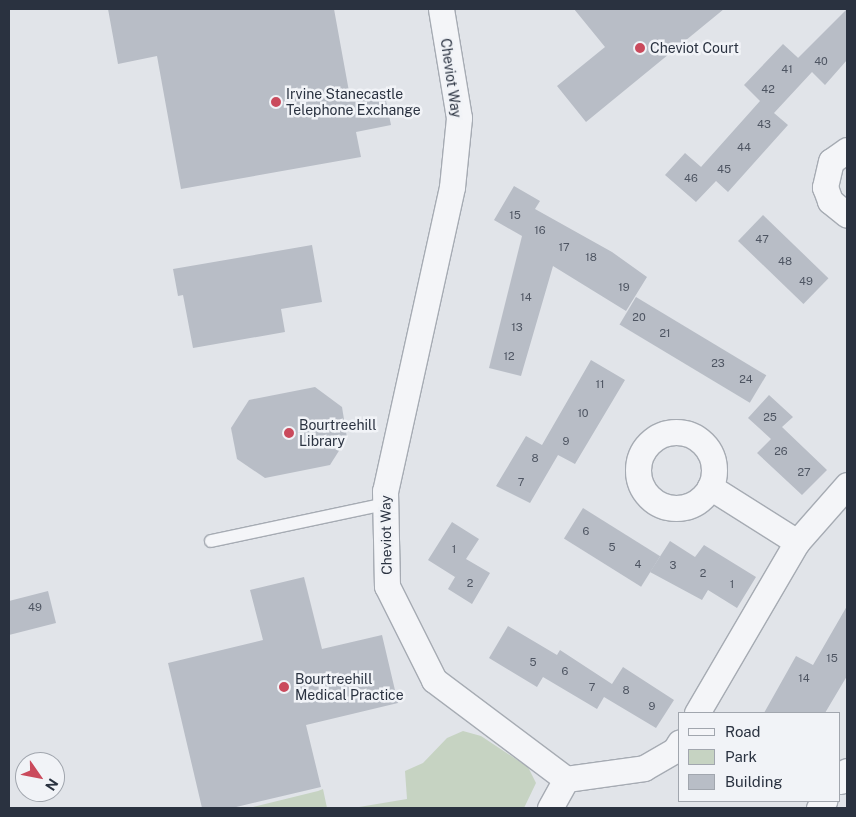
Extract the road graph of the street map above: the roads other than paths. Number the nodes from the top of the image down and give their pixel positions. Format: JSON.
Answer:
{"nodes":[{"id":1,"x":441,"y":9,"type":"edge"},
{"id":2,"x":847,"y":150,"type":"edge"},
{"id":3,"x":847,"y":215,"type":"edge"},
{"id":4,"x":847,"y":486,"type":"edge"},
{"id":5,"x":710,"y":487,"type":"dead end"},
{"id":6,"x":386,"y":504,"type":"junction"},
{"id":7,"x":211,"y":541,"type":"dead end"},
{"id":8,"x":798,"y":542,"type":"junction"},
{"id":9,"x":698,"y":712,"type":"edge"},
{"id":10,"x":678,"y":745,"type":"edge"},
{"id":11,"x":566,"y":780,"type":"junction"},
{"id":12,"x":550,"y":808,"type":"edge"}],
"edges":[{"from":1,"to":6,"type":"street","name":"Cheviot Way"},
{"from":2,"to":3,"type":"street"},
{"from":4,"to":8,"type":"street"},
{"from":5,"to":8,"type":"street"},
{"from":6,"to":7,"type":"lane"},
{"from":6,"to":11,"type":"street","name":"Cheviot Way"},
{"from":8,"to":9,"type":"street"},
{"from":10,"to":11,"type":"street"},
{"from":11,"to":12,"type":"street"}]}
